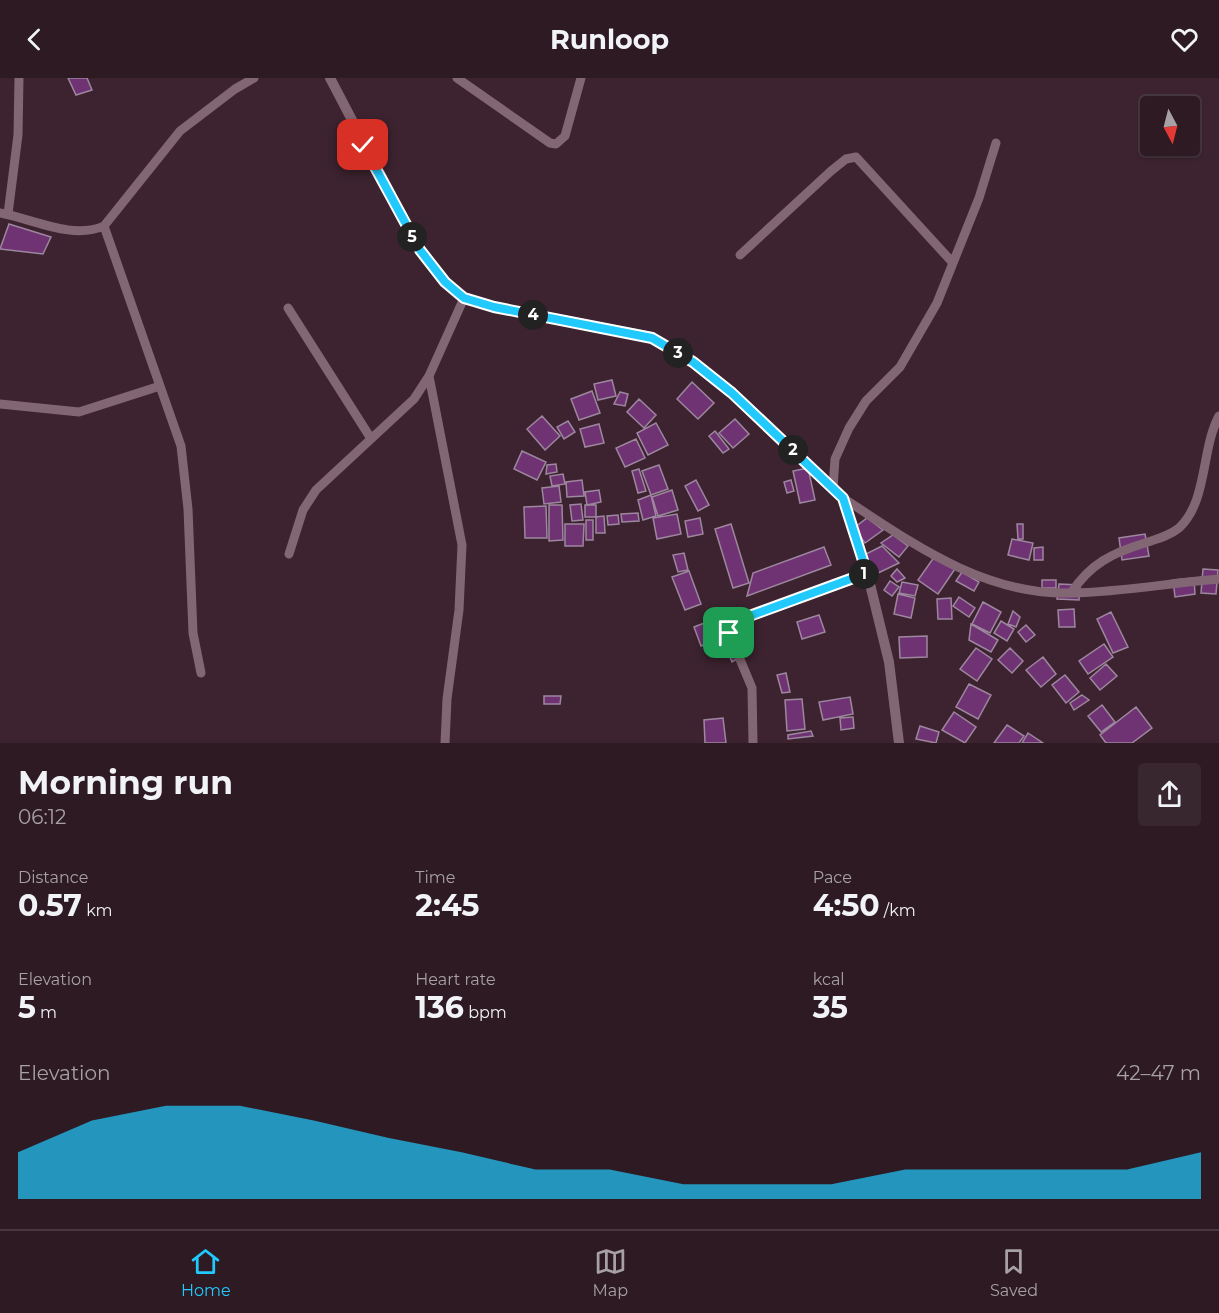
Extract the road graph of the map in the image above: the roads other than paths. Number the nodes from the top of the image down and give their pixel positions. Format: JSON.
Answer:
{"nodes":[{"id":1,"x":19,"y":78,"type":"edge"},
{"id":2,"x":254,"y":78,"type":"edge"},
{"id":3,"x":330,"y":78,"type":"edge"},
{"id":4,"x":457,"y":78,"type":"edge"},
{"id":5,"x":581,"y":78,"type":"edge"},
{"id":6,"x":996,"y":143,"type":"dead end"},
{"id":7,"x":4,"y":214,"type":"edge"},
{"id":8,"x":104,"y":226,"type":"junction"},
{"id":9,"x":740,"y":255,"type":"dead end"},
{"id":10,"x":953,"y":263,"type":"junction"},
{"id":11,"x":464,"y":298,"type":"junction"},
{"id":12,"x":288,"y":308,"type":"dead end"},
{"id":13,"x":429,"y":376,"type":"junction"},
{"id":14,"x":160,"y":386,"type":"junction"},
{"id":15,"x":0,"y":404,"type":"edge"},
{"id":16,"x":1219,"y":416,"type":"edge"},
{"id":17,"x":370,"y":437,"type":"junction"},
{"id":18,"x":833,"y":488,"type":"junction"},
{"id":19,"x":843,"y":498,"type":"junction"},
{"id":20,"x":289,"y":554,"type":"dead end"},
{"id":21,"x":867,"y":573,"type":"junction"},
{"id":22,"x":1219,"y":579,"type":"edge"},
{"id":23,"x":1071,"y":593,"type":"junction"},
{"id":24,"x":201,"y":673,"type":"dead end"},
{"id":25,"x":445,"y":743,"type":"edge"},
{"id":26,"x":753,"y":743,"type":"edge"},
{"id":27,"x":899,"y":743,"type":"edge"}],
"edges":[{"from":1,"to":7,"type":"street"},
{"from":2,"to":8,"type":"street"},
{"from":3,"to":11,"type":"street"},
{"from":4,"to":5,"type":"street"},
{"from":6,"to":10,"type":"street"},
{"from":7,"to":8,"type":"street"},
{"from":8,"to":14,"type":"street"},
{"from":9,"to":10,"type":"street"},
{"from":10,"to":18,"type":"street"},
{"from":11,"to":13,"type":"street"},
{"from":11,"to":18,"type":"street"},
{"from":12,"to":17,"type":"street"},
{"from":13,"to":17,"type":"street"},
{"from":13,"to":25,"type":"street"},
{"from":14,"to":15,"type":"street"},
{"from":14,"to":24,"type":"street"},
{"from":16,"to":23,"type":"street"},
{"from":17,"to":20,"type":"street"},
{"from":18,"to":19,"type":"street"},
{"from":19,"to":21,"type":"street"},
{"from":19,"to":23,"type":"street"},
{"from":21,"to":26,"type":"street"},
{"from":21,"to":27,"type":"street"},
{"from":22,"to":23,"type":"street"}]}
